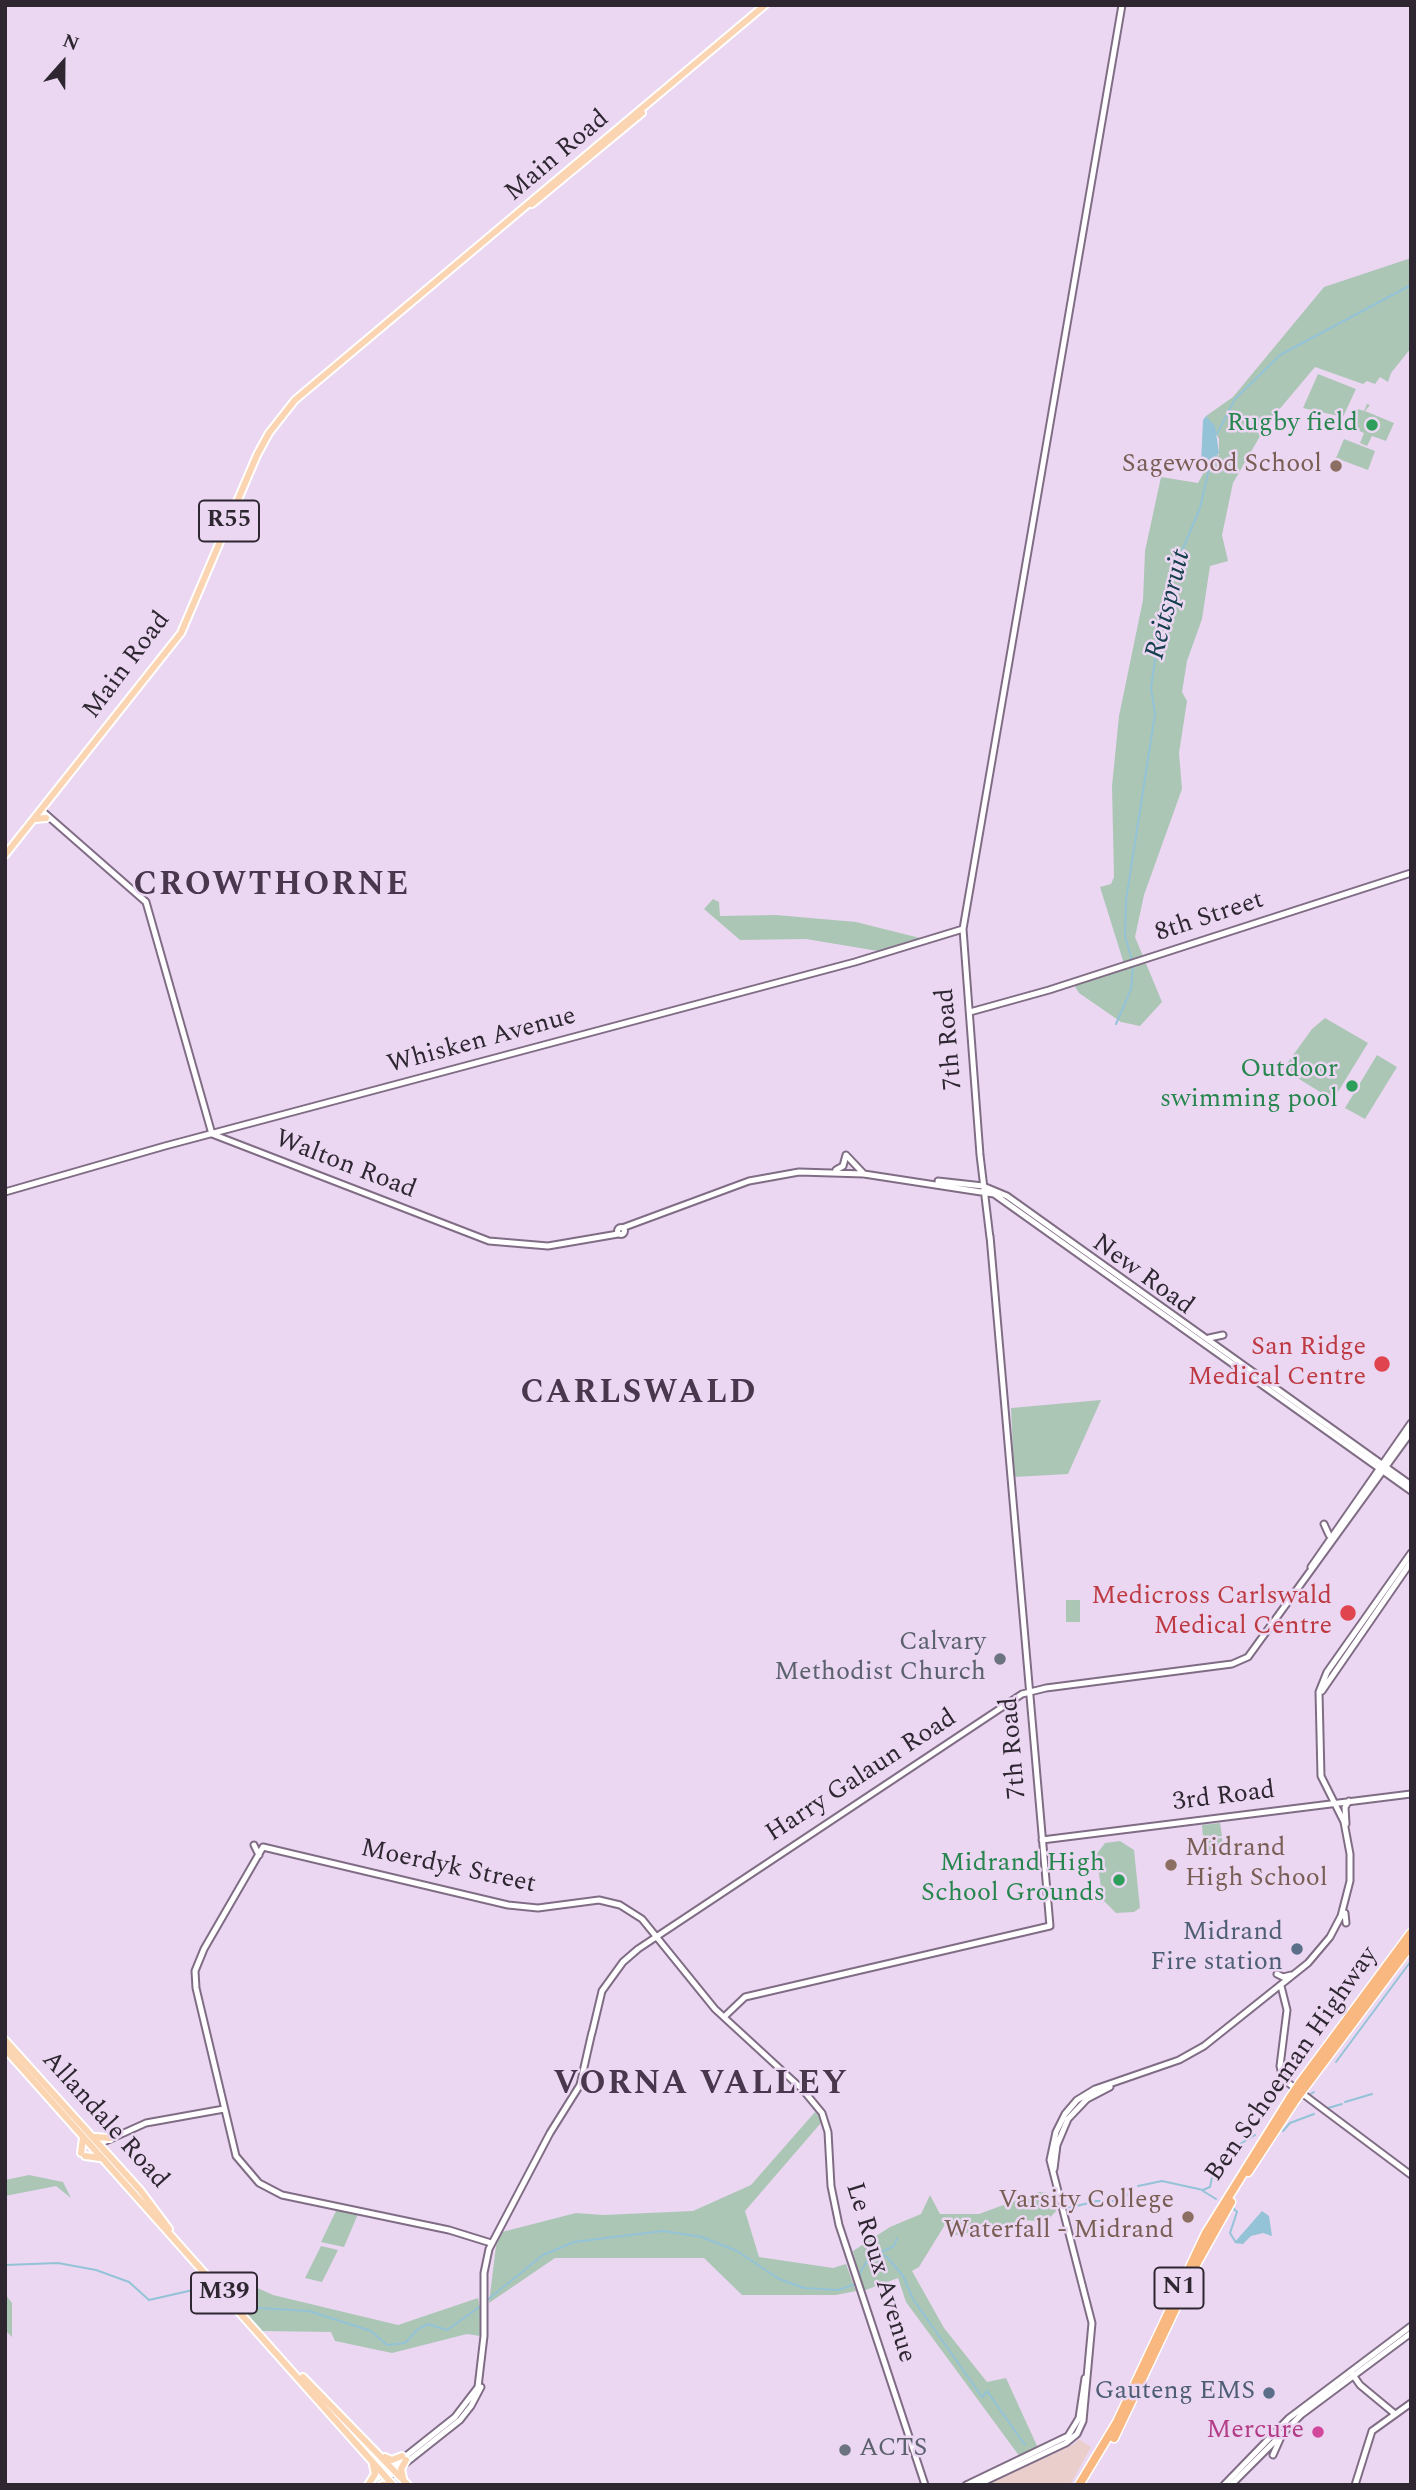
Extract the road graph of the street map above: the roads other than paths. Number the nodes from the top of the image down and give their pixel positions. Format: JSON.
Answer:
{"nodes":[{"id":1,"x":765,"y":5,"type":"edge"},
{"id":2,"x":1122,"y":5,"type":"edge"},
{"id":3,"x":689,"y":69,"type":"junction"},
{"id":4,"x":448,"y":271,"type":"junction"},
{"id":5,"x":1002,"y":703,"type":"junction"},
{"id":6,"x":988,"y":743,"type":"dead end"},
{"id":7,"x":992,"y":752,"type":"junction"},
{"id":8,"x":988,"y":781,"type":"junction"},
{"id":9,"x":40,"y":811,"type":"junction"},
{"id":10,"x":46,"y":818,"type":"junction"},
{"id":11,"x":33,"y":820,"type":"junction"},
{"id":12,"x":71,"y":827,"type":"dead end"},
{"id":13,"x":64,"y":828,"type":"junction"},
{"id":14,"x":5,"y":855,"type":"edge"},
{"id":15,"x":1410,"y":874,"type":"edge"},
{"id":16,"x":126,"y":883,"type":"junction"},
{"id":17,"x":963,"y":929,"type":"junction"},
{"id":18,"x":969,"y":1013,"type":"junction"},
{"id":19,"x":212,"y":1134,"type":"junction"},
{"id":20,"x":804,"y":1171,"type":"junction"},
{"id":21,"x":830,"y":1171,"type":"junction"},
{"id":22,"x":864,"y":1174,"type":"junction"},
{"id":23,"x":880,"y":1177,"type":"junction"},
{"id":24,"x":6,"y":1189,"type":"edge"},
{"id":25,"x":985,"y":1189,"type":"junction"},
{"id":26,"x":1000,"y":1198,"type":"junction"},
{"id":27,"x":988,"y":1203,"type":"junction"},
{"id":28,"x":1045,"y":1224,"type":"junction"},
{"id":29,"x":990,"y":1238,"type":"junction"},
{"id":30,"x":1072,"y":1250,"type":"junction"},
{"id":31,"x":1185,"y":1323,"type":"junction"},
{"id":32,"x":1203,"y":1336,"type":"junction"},
{"id":33,"x":1216,"y":1345,"type":"junction"},
{"id":34,"x":1213,"y":1354,"type":"junction"},
{"id":35,"x":1229,"y":1354,"type":"junction"},
{"id":36,"x":1251,"y":1378,"type":"junction"},
{"id":37,"x":1300,"y":1401,"type":"junction"},
{"id":38,"x":1302,"y":1413,"type":"junction"},
{"id":39,"x":1411,"y":1423,"type":"edge"},
{"id":40,"x":1411,"y":1432,"type":"edge"},
{"id":41,"x":1392,"y":1449,"type":"junction"},
{"id":42,"x":1364,"y":1452,"type":"junction"},
{"id":43,"x":1392,"y":1457,"type":"junction"},
{"id":44,"x":1366,"y":1459,"type":"junction"},
{"id":45,"x":1382,"y":1468,"type":"junction"},
{"id":46,"x":1396,"y":1477,"type":"junction"},
{"id":47,"x":1376,"y":1481,"type":"junction"},
{"id":48,"x":1368,"y":1483,"type":"junction"},
{"id":49,"x":1411,"y":1485,"type":"edge"},
{"id":50,"x":1411,"y":1491,"type":"edge"},
{"id":51,"x":1342,"y":1519,"type":"junction"},
{"id":52,"x":1324,"y":1544,"type":"junction"},
{"id":53,"x":1411,"y":1553,"type":"edge"},
{"id":54,"x":1411,"y":1562,"type":"edge"},
{"id":55,"x":1300,"y":1588,"type":"junction"},
{"id":56,"x":1340,"y":1656,"type":"junction"},
{"id":57,"x":1029,"y":1690,"type":"junction"},
{"id":58,"x":1411,"y":1794,"type":"edge"},
{"id":59,"x":1349,"y":1801,"type":"junction"},
{"id":60,"x":1334,"y":1803,"type":"junction"},
{"id":61,"x":1347,"y":1831,"type":"junction"},
{"id":62,"x":1042,"y":1840,"type":"junction"},
{"id":63,"x":254,"y":1845,"type":"dead end"},
{"id":64,"x":259,"y":1855,"type":"junction"},
{"id":65,"x":1347,"y":1899,"type":"junction"},
{"id":66,"x":1346,"y":1923,"type":"dead end"},
{"id":67,"x":1411,"y":1933,"type":"edge"},
{"id":68,"x":656,"y":1937,"type":"junction"},
{"id":69,"x":1411,"y":1945,"type":"edge"},
{"id":70,"x":1297,"y":1972,"type":"junction"},
{"id":71,"x":1277,"y":1974,"type":"dead end"},
{"id":72,"x":1280,"y":1987,"type":"junction"},
{"id":73,"x":1272,"y":1993,"type":"junction"},
{"id":74,"x":1283,"y":1999,"type":"junction"},
{"id":75,"x":724,"y":2017,"type":"junction"},
{"id":76,"x":5,"y":2040,"type":"edge"},
{"id":77,"x":1282,"y":2043,"type":"junction"},
{"id":78,"x":5,"y":2049,"type":"edge"},
{"id":79,"x":1303,"y":2085,"type":"junction"},
{"id":80,"x":1292,"y":2100,"type":"junction"},
{"id":81,"x":224,"y":2109,"type":"junction"},
{"id":82,"x":86,"y":2135,"type":"junction"},
{"id":83,"x":111,"y":2140,"type":"junction"},
{"id":84,"x":97,"y":2147,"type":"junction"},
{"id":85,"x":113,"y":2158,"type":"junction"},
{"id":86,"x":105,"y":2161,"type":"junction"},
{"id":87,"x":1411,"y":2175,"type":"edge"},
{"id":88,"x":170,"y":2231,"type":"junction"},
{"id":89,"x":491,"y":2243,"type":"junction"},
{"id":90,"x":1090,"y":2312,"type":"junction"},
{"id":91,"x":1411,"y":2326,"type":"edge"},
{"id":92,"x":1411,"y":2333,"type":"edge"},
{"id":93,"x":1092,"y":2347,"type":"junction"},
{"id":94,"x":1099,"y":2351,"type":"dead end"},
{"id":95,"x":279,"y":2354,"type":"junction"},
{"id":96,"x":1350,"y":2362,"type":"dead end"},
{"id":97,"x":1358,"y":2364,"type":"junction"},
{"id":98,"x":1351,"y":2372,"type":"junction"},
{"id":99,"x":1343,"y":2382,"type":"junction"},
{"id":100,"x":1360,"y":2385,"type":"junction"},
{"id":101,"x":1382,"y":2403,"type":"junction"},
{"id":102,"x":1411,"y":2403,"type":"edge"},
{"id":103,"x":1395,"y":2414,"type":"junction"},
{"id":104,"x":1382,"y":2423,"type":"junction"},
{"id":105,"x":1286,"y":2428,"type":"junction"},
{"id":106,"x":375,"y":2449,"type":"junction"},
{"id":107,"x":1273,"y":2455,"type":"dead end"},
{"id":108,"x":369,"y":2458,"type":"junction"},
{"id":109,"x":404,"y":2458,"type":"junction"},
{"id":110,"x":1249,"y":2465,"type":"junction"},
{"id":111,"x":392,"y":2468,"type":"junction"},
{"id":112,"x":384,"y":2475,"type":"junction"},
{"id":113,"x":1245,"y":2481,"type":"dead end"},
{"id":114,"x":407,"y":2484,"type":"edge"},
{"id":115,"x":369,"y":2485,"type":"edge"},
{"id":116,"x":380,"y":2485,"type":"edge"},
{"id":117,"x":392,"y":2485,"type":"edge"},
{"id":118,"x":927,"y":2485,"type":"edge"},
{"id":119,"x":966,"y":2485,"type":"edge"},
{"id":120,"x":977,"y":2485,"type":"edge"},
{"id":121,"x":1079,"y":2485,"type":"edge"},
{"id":122,"x":1086,"y":2485,"type":"edge"},
{"id":123,"x":1224,"y":2485,"type":"edge"},
{"id":124,"x":1231,"y":2485,"type":"edge"},
{"id":125,"x":1355,"y":2485,"type":"edge"}],
"edges":[{"from":1,"to":3,"type":"main road","name":"Main Road","number":"R55"},
{"from":2,"to":5,"type":"main road"},
{"from":3,"to":4,"type":"main road","name":"Main Road","number":"R55"},
{"from":3,"to":4,"type":"main road","name":"Main Road","number":"R55"},
{"from":4,"to":9,"type":"main road","name":"Main Road","number":"R55"},
{"from":5,"to":7,"type":"main road"},
{"from":5,"to":8,"type":"main road"},
{"from":6,"to":7,"type":"main road"},
{"from":7,"to":8,"type":"main road"},
{"from":8,"to":17,"type":"main road","name":"7th Road"},
{"from":9,"to":10,"type":"main road"},
{"from":9,"to":11,"type":"main road","name":"Main Road","number":"R55"},
{"from":9,"to":13,"type":"main road"},
{"from":10,"to":11,"type":"main road"},
{"from":10,"to":16,"type":"main road"},
{"from":11,"to":14,"type":"main road","name":"Main Road","number":"R55"},
{"from":12,"to":13,"type":"main road"},
{"from":13,"to":16,"type":"main road"},
{"from":15,"to":18,"type":"main road","name":"8th Street"},
{"from":16,"to":19,"type":"main road"},
{"from":17,"to":18,"type":"main road","name":"7th Road"},
{"from":17,"to":19,"type":"main road","name":"Whisken Avenue"},
{"from":18,"to":25,"type":"main road","name":"7th Road"},
{"from":19,"to":20,"type":"main road","name":"Walton Road"},
{"from":19,"to":24,"type":"main road","name":"Whisken Avenue"},
{"from":20,"to":21,"type":"main road","name":"Walton Road"},
{"from":20,"to":23,"type":"main road","name":"Walton Road"},
{"from":21,"to":22,"type":"main road","name":"Walton Road"},
{"from":21,"to":22,"type":"main road"},
{"from":22,"to":23,"type":"main road","name":"Walton Road"},
{"from":23,"to":25,"type":"main road","name":"Walton Road"},
{"from":25,"to":26,"type":"main road","name":"New Road"},
{"from":25,"to":27,"type":"main road","name":"7th Road"},
{"from":25,"to":28,"type":"main road","name":"New Road"},
{"from":25,"to":29,"type":"main road","name":"7th Road"},
{"from":26,"to":27,"type":"main road"},
{"from":26,"to":30,"type":"main road","name":"New Road"},
{"from":27,"to":29,"type":"main road","name":"7th Road"},
{"from":28,"to":30,"type":"main road"},
{"from":28,"to":31,"type":"main road","name":"New Road"},
{"from":29,"to":57,"type":"main road","name":"7th Road"},
{"from":30,"to":34,"type":"main road","name":"New Road"},
{"from":31,"to":32,"type":"main road","name":"New Road"},
{"from":31,"to":34,"type":"main road"},
{"from":32,"to":33,"type":"main road","name":"New Road"},
{"from":32,"to":35,"type":"main road"},
{"from":33,"to":35,"type":"main road","name":"New Road"},
{"from":33,"to":36,"type":"main road"},
{"from":34,"to":36,"type":"main road","name":"New Road"},
{"from":35,"to":37,"type":"main road","name":"New Road"},
{"from":36,"to":38,"type":"main road","name":"New Road"},
{"from":37,"to":38,"type":"main road"},
{"from":37,"to":42,"type":"main road","name":"New Road"},
{"from":38,"to":44,"type":"main road","name":"New Road"},
{"from":39,"to":41,"type":"main road"},
{"from":40,"to":43,"type":"main road"},
{"from":41,"to":42,"type":"main road"},
{"from":41,"to":45,"type":"main road"},
{"from":42,"to":45,"type":"main road","name":"New Road"},
{"from":43,"to":45,"type":"main road"},
{"from":43,"to":46,"type":"main road"},
{"from":44,"to":45,"type":"main road","name":"New Road"},
{"from":44,"to":48,"type":"main road"},
{"from":45,"to":46,"type":"main road","name":"New Road"},
{"from":45,"to":47,"type":"main road","name":"Harry Galaun Road"},
{"from":45,"to":48,"type":"main road","name":"Harry Galaun Road"},
{"from":46,"to":47,"type":"main road"},
{"from":46,"to":49,"type":"main road","name":"New Road"},
{"from":46,"to":50,"type":"main road","name":"New Road"},
{"from":47,"to":55,"type":"main road","name":"Harry Galaun Road"},
{"from":48,"to":51,"type":"main road","name":"Harry Galaun Road"},
{"from":51,"to":52,"type":"main road","name":"Harry Galaun Road"},
{"from":51,"to":52,"type":"main road"},
{"from":52,"to":55,"type":"main road","name":"Harry Galaun Road"},
{"from":53,"to":56,"type":"main road"},
{"from":54,"to":56,"type":"main road"},
{"from":55,"to":57,"type":"main road","name":"Harry Galaun Road"},
{"from":56,"to":60,"type":"main road"},
{"from":57,"to":62,"type":"main road","name":"7th Road"},
{"from":57,"to":68,"type":"main road","name":"Harry Galaun Road"},
{"from":58,"to":59,"type":"main road","name":"3rd Road"},
{"from":59,"to":60,"type":"main road","name":"3rd Road"},
{"from":59,"to":61,"type":"main road"},
{"from":60,"to":61,"type":"main road"},
{"from":60,"to":62,"type":"main road","name":"3rd Road"},
{"from":61,"to":65,"type":"main road"},
{"from":62,"to":75,"type":"main road","name":"7th Road"},
{"from":63,"to":64,"type":"main road"},
{"from":64,"to":68,"type":"main road","name":"Moerdyk Street"},
{"from":64,"to":81,"type":"main road"},
{"from":65,"to":66,"type":"main road"},
{"from":65,"to":70,"type":"main road"},
{"from":67,"to":79,"type":"highway","name":"Ben Schoeman Highway","number":"N1"},
{"from":68,"to":75,"type":"main road","name":"Le Roux Avenue"},
{"from":68,"to":89,"type":"main road","name":"Harry Galaun Road"},
{"from":69,"to":79,"type":"highway","name":"Ben Schoeman Highway","number":"N1"},
{"from":70,"to":71,"type":"main road"},
{"from":70,"to":72,"type":"main road"},
{"from":72,"to":73,"type":"main road"},
{"from":72,"to":74,"type":"main road"},
{"from":72,"to":77,"type":"main road"},
{"from":73,"to":74,"type":"main road"},
{"from":73,"to":90,"type":"main road"},
{"from":74,"to":77,"type":"main road"},
{"from":75,"to":118,"type":"main road","name":"Le Roux Avenue"},
{"from":76,"to":82,"type":"main road","name":"Allandale Road","number":"M39"},
{"from":77,"to":87,"type":"main road"},
{"from":78,"to":82,"type":"main road","name":"Allandale Road","number":"M39"},
{"from":79,"to":80,"type":"highway","name":"Ben Schoeman Highway","number":"N1","bridge":true},
{"from":80,"to":121,"type":"highway","name":"Ben Schoeman Highway","number":"N1"},
{"from":80,"to":122,"type":"highway","name":"Ben Schoeman Highway","number":"N1"},
{"from":81,"to":83,"type":"main road"},
{"from":81,"to":89,"type":"main road"},
{"from":82,"to":83,"type":"main road"},
{"from":82,"to":84,"type":"main road","name":"Allandale Road","number":"M39"},
{"from":82,"to":86,"type":"main road"},
{"from":83,"to":84,"type":"main road"},
{"from":83,"to":85,"type":"main road"},
{"from":84,"to":85,"type":"main road","name":"Allandale Road","number":"M39"},
{"from":84,"to":86,"type":"main road","name":"Allandale Road","number":"M39"},
{"from":85,"to":88,"type":"main road","name":"Allandale Road","number":"M39"},
{"from":86,"to":88,"type":"main road","name":"Allandale Road","number":"M39"},
{"from":88,"to":95,"type":"main road","name":"Allandale Road","number":"M39"},
{"from":89,"to":109,"type":"main road","name":"Harry Galaun Road"},
{"from":90,"to":93,"type":"main road"},
{"from":90,"to":119,"type":"main road"},
{"from":91,"to":97,"type":"main road"},
{"from":92,"to":98,"type":"main road"},
{"from":93,"to":94,"type":"main road"},
{"from":93,"to":120,"type":"main road"},
{"from":95,"to":106,"type":"main road","name":"Allandale Road","number":"M39"},
{"from":95,"to":108,"type":"main road","name":"Allandale Road","number":"M39"},
{"from":96,"to":97,"type":"main road"},
{"from":97,"to":98,"type":"main road"},
{"from":98,"to":99,"type":"main road"},
{"from":98,"to":100,"type":"main road"},
{"from":98,"to":123,"type":"main road"},
{"from":99,"to":100,"type":"main road"},
{"from":99,"to":105,"type":"main road"},
{"from":100,"to":101,"type":"main road"},
{"from":101,"to":103,"type":"main road"},
{"from":101,"to":104,"type":"main road"},
{"from":102,"to":103,"type":"main road"},
{"from":103,"to":104,"type":"main road"},
{"from":104,"to":125,"type":"main road"},
{"from":105,"to":107,"type":"main road"},
{"from":105,"to":110,"type":"main road"},
{"from":106,"to":109,"type":"main road"},
{"from":106,"to":111,"type":"main road","name":"Allandale Road","number":"M39"},
{"from":108,"to":112,"type":"main road","name":"Allandale Road","number":"M39"},
{"from":108,"to":115,"type":"main road"},
{"from":109,"to":111,"type":"main road","name":"Harry Galaun Road"},
{"from":109,"to":114,"type":"main road"},
{"from":110,"to":113,"type":"main road"},
{"from":110,"to":124,"type":"main road"},
{"from":111,"to":112,"type":"main road","name":"Harry Galaun Road"},
{"from":111,"to":114,"type":"main road","name":"Allandale Road","number":"M39"},
{"from":112,"to":115,"type":"main road"},
{"from":112,"to":116,"type":"main road"},
{"from":112,"to":117,"type":"main road","name":"Allandale Road","number":"M39"},
{"from":116,"to":117,"type":"main road"}]}
